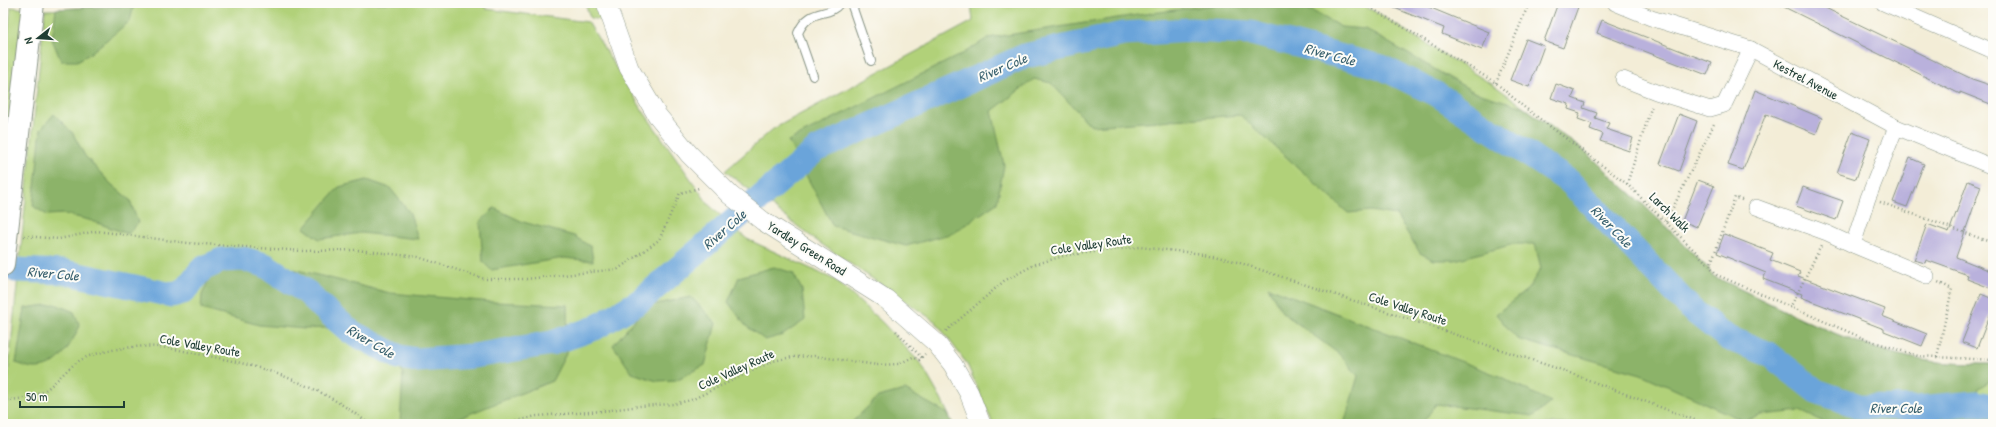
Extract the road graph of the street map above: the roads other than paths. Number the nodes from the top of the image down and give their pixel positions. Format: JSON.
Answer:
{"nodes":[{"id":1,"x":33,"y":3,"type":"edge"},
{"id":2,"x":606,"y":3,"type":"edge"},
{"id":3,"x":840,"y":3,"type":"edge"},
{"id":4,"x":851,"y":3,"type":"edge"},
{"id":5,"x":1615,"y":3,"type":"edge"},
{"id":6,"x":1884,"y":3,"type":"edge"},
{"id":7,"x":1914,"y":10,"type":"edge"},
{"id":8,"x":1751,"y":50,"type":"junction"},
{"id":9,"x":1993,"y":52,"type":"edge"},
{"id":10,"x":871,"y":61,"type":"dead end"},
{"id":11,"x":813,"y":76,"type":"dead end"},
{"id":12,"x":1623,"y":79,"type":"dead end"},
{"id":13,"x":1896,"y":127,"type":"junction"},
{"id":14,"x":1993,"y":167,"type":"edge"},
{"id":15,"x":1756,"y":207,"type":"road end"},
{"id":16,"x":1853,"y":245,"type":"junction"},
{"id":17,"x":3,"y":265,"type":"edge"},
{"id":18,"x":1927,"y":276,"type":"road end"},
{"id":19,"x":981,"y":424,"type":"edge"}],
"edges":[{"from":1,"to":17,"type":"main road"},
{"from":2,"to":19,"type":"street","name":"Yardley Green Road"},
{"from":3,"to":11,"type":"lane"},
{"from":4,"to":10,"type":"lane"},
{"from":5,"to":8,"type":"street","name":"Kestrel Avenue"},
{"from":6,"to":7,"type":"street"},
{"from":7,"to":9,"type":"street"},
{"from":8,"to":12,"type":"street"},
{"from":8,"to":13,"type":"street","name":"Kestrel Avenue"},
{"from":13,"to":14,"type":"street","name":"Kestrel Avenue"},
{"from":13,"to":16,"type":"street"},
{"from":15,"to":16,"type":"street"},
{"from":16,"to":18,"type":"street"}]}
